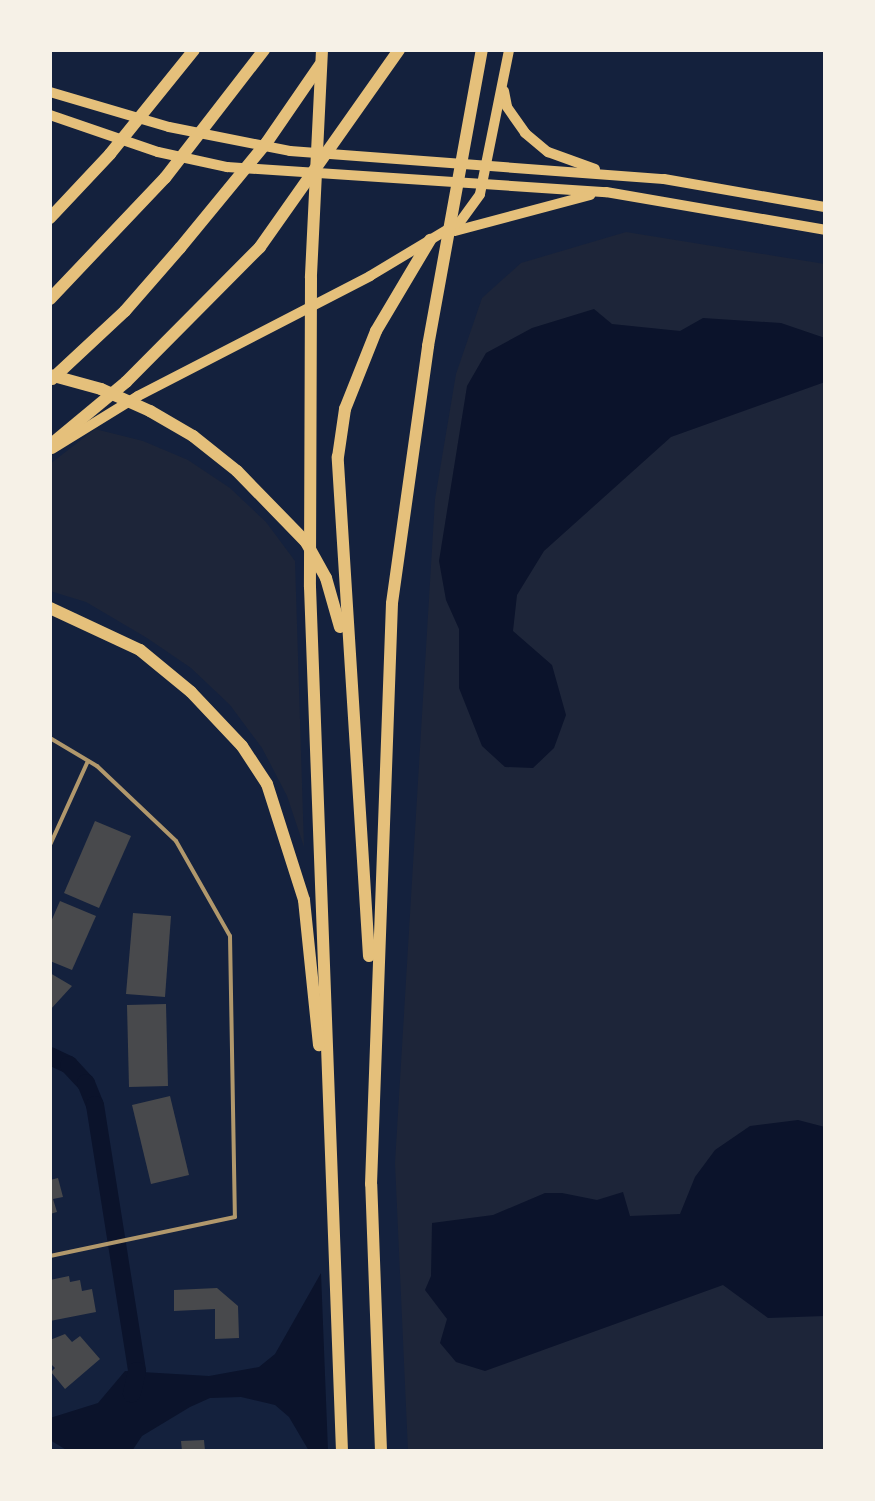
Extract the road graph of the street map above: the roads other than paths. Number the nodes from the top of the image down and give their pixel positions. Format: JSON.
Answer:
{"nodes":[{"id":1,"x":264,"y":50,"type":"edge"},
{"id":2,"x":322,"y":50,"type":"edge"},
{"id":3,"x":329,"y":50,"type":"edge"},
{"id":4,"x":399,"y":50,"type":"edge"},
{"id":5,"x":482,"y":50,"type":"edge"},
{"id":6,"x":509,"y":50,"type":"edge"},
{"id":7,"x":192,"y":53,"type":"edge"},
{"id":8,"x":503,"y":83,"type":"junction"},
{"id":9,"x":50,"y":92,"type":"edge"},
{"id":10,"x":50,"y":115,"type":"edge"},
{"id":11,"x":486,"y":166,"type":"junction"},
{"id":12,"x":608,"y":173,"type":"junction"},
{"id":13,"x":482,"y":185,"type":"junction"},
{"id":14,"x":606,"y":192,"type":"junction"},
{"id":15,"x":825,"y":207,"type":"edge"},
{"id":16,"x":50,"y":218,"type":"edge"},
{"id":17,"x":825,"y":230,"type":"edge"},
{"id":18,"x":430,"y":240,"type":"junction"},
{"id":19,"x":50,"y":299,"type":"edge"},
{"id":20,"x":50,"y":375,"type":"edge"},
{"id":21,"x":50,"y":381,"type":"edge"},
{"id":22,"x":50,"y":448,"type":"edge"},
{"id":23,"x":50,"y":608,"type":"edge"},
{"id":24,"x":351,"y":697,"type":"junction"},
{"id":25,"x":50,"y":738,"type":"edge"},
{"id":26,"x":88,"y":761,"type":"junction"},
{"id":27,"x":50,"y":845,"type":"edge"},
{"id":28,"x":373,"y":1023,"type":"junction"},
{"id":29,"x":329,"y":1147,"type":"junction"},
{"id":30,"x":50,"y":1256,"type":"edge"},
{"id":31,"x":342,"y":1451,"type":"edge"},
{"id":32,"x":381,"y":1451,"type":"edge"}],
"edges":[{"from":1,"to":19,"type":"main road"},
{"from":2,"to":29,"type":"main road"},
{"from":3,"to":21,"type":"main road"},
{"from":4,"to":22,"type":"main road"},
{"from":5,"to":28,"type":"main road"},
{"from":6,"to":8,"type":"main road"},
{"from":7,"to":16,"type":"main road"},
{"from":8,"to":11,"type":"main road"},
{"from":8,"to":12,"type":"main road"},
{"from":9,"to":11,"type":"main road"},
{"from":10,"to":13,"type":"main road"},
{"from":11,"to":12,"type":"main road"},
{"from":11,"to":13,"type":"main road"},
{"from":12,"to":15,"type":"main road"},
{"from":13,"to":14,"type":"main road"},
{"from":13,"to":18,"type":"main road"},
{"from":14,"to":17,"type":"main road"},
{"from":14,"to":18,"type":"main road"},
{"from":18,"to":22,"type":"main road"},
{"from":18,"to":24,"type":"main road"},
{"from":20,"to":24,"type":"main road"},
{"from":23,"to":29,"type":"main road"},
{"from":24,"to":28,"type":"main road"},
{"from":25,"to":26,"type":"lane"},
{"from":26,"to":27,"type":"lane"},
{"from":26,"to":30,"type":"lane"},
{"from":28,"to":32,"type":"main road"},
{"from":29,"to":31,"type":"main road"}]}
